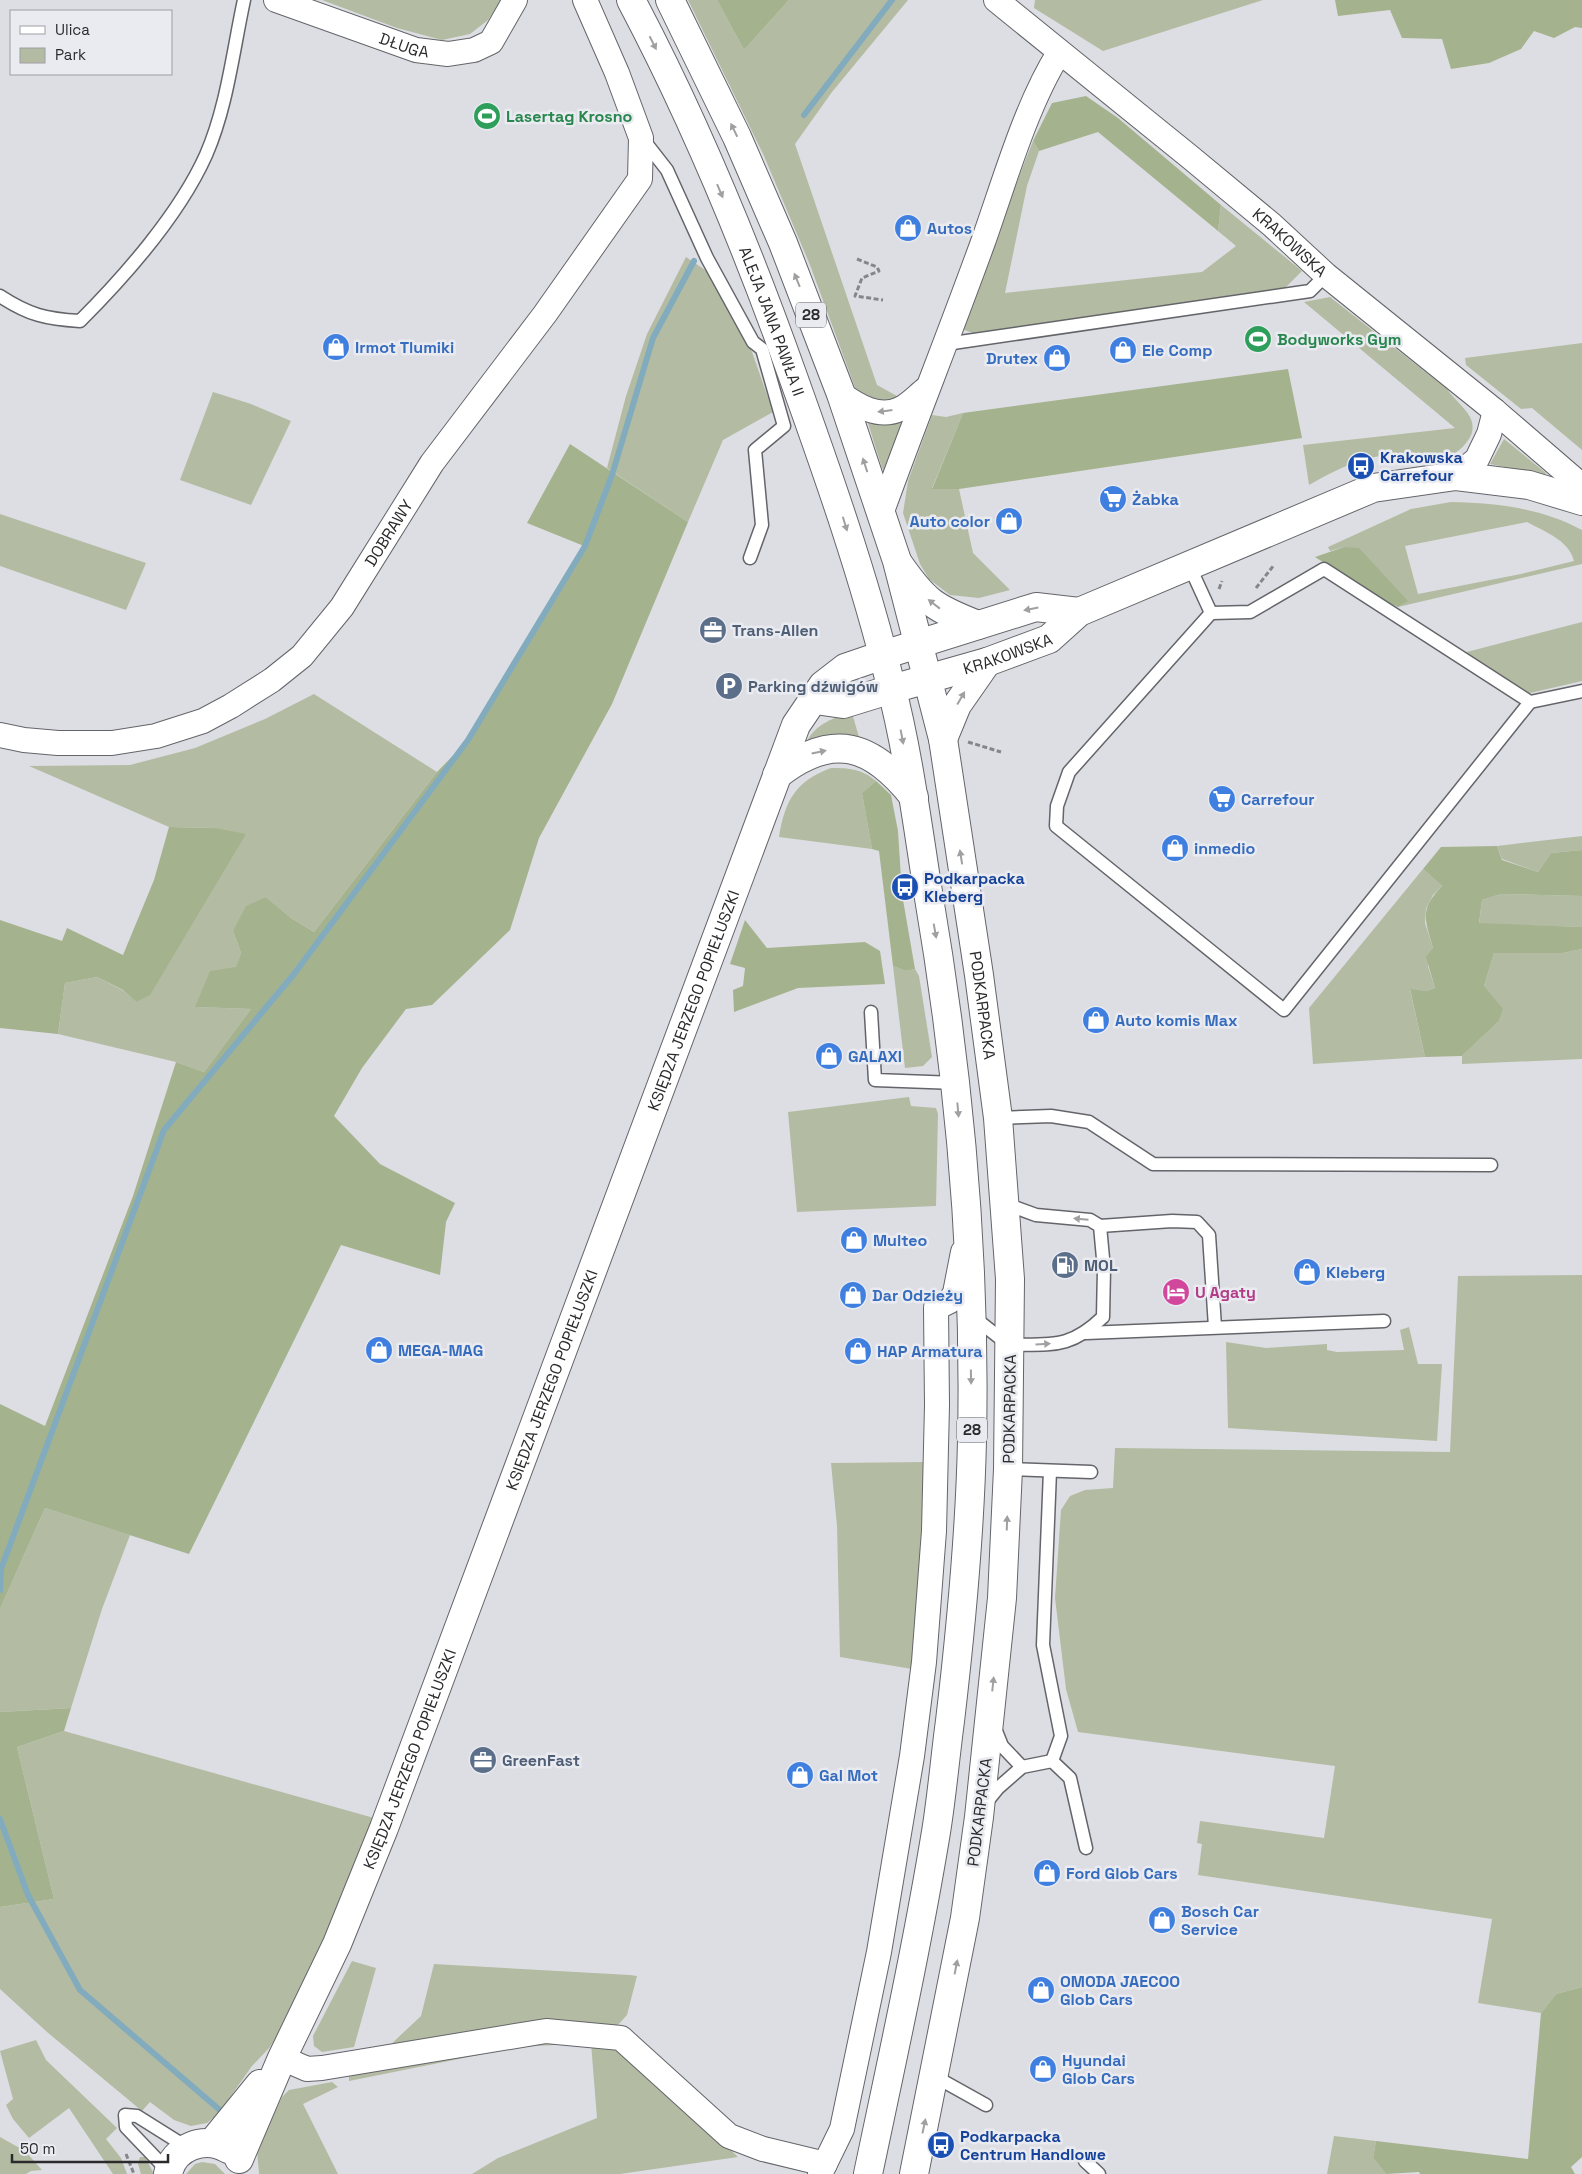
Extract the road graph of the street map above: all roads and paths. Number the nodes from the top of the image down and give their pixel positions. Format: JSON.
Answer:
{"nodes":[{"id":1,"x":244,"y":0,"type":"edge"},
{"id":2,"x":276,"y":0,"type":"edge"},
{"id":3,"x":515,"y":0,"type":"edge"},
{"id":4,"x":585,"y":0,"type":"edge"},
{"id":5,"x":631,"y":0,"type":"edge"},
{"id":6,"x":670,"y":0,"type":"edge"},
{"id":7,"x":996,"y":0,"type":"edge"},
{"id":8,"x":1059,"y":53,"type":"junction"},
{"id":9,"x":642,"y":138,"type":"junction"},
{"id":10,"x":857,"y":259,"type":"dead end"},
{"id":11,"x":1326,"y":275,"type":"junction"},
{"id":12,"x":0,"y":296,"type":"edge"},
{"id":13,"x":883,"y":300,"type":"dead end"},
{"id":14,"x":768,"y":310,"type":"junction"},
{"id":15,"x":946,"y":344,"type":"junction"},
{"id":16,"x":762,"y":349,"type":"junction"},
{"id":17,"x":926,"y":389,"type":"junction"},
{"id":18,"x":841,"y":394,"type":"junction"},
{"id":19,"x":1495,"y":411,"type":"junction"},
{"id":20,"x":784,"y":426,"type":"junction"},
{"id":21,"x":814,"y":434,"type":"junction"},
{"id":22,"x":1456,"y":476,"type":"junction"},
{"id":23,"x":1582,"y":486,"type":"edge"},
{"id":24,"x":1582,"y":501,"type":"edge"},
{"id":25,"x":881,"y":514,"type":"junction"},
{"id":26,"x":750,"y":558,"type":"dead end"},
{"id":27,"x":897,"y":561,"type":"junction"},
{"id":28,"x":1189,"y":565,"type":"junction"},
{"id":29,"x":1274,"y":565,"type":"dead end"},
{"id":30,"x":1222,"y":581,"type":"dead end"},
{"id":31,"x":1253,"y":591,"type":"dead end"},
{"id":32,"x":1219,"y":594,"type":"dead end"},
{"id":33,"x":1079,"y":612,"type":"junction"},
{"id":34,"x":1211,"y":613,"type":"junction"},
{"id":35,"x":978,"y":625,"type":"junction"},
{"id":36,"x":919,"y":643,"type":"junction"},
{"id":37,"x":883,"y":655,"type":"junction"},
{"id":38,"x":987,"y":662,"type":"junction"},
{"id":39,"x":928,"y":680,"type":"junction"},
{"id":40,"x":892,"y":689,"type":"junction"},
{"id":41,"x":1582,"y":691,"type":"edge"},
{"id":42,"x":815,"y":700,"type":"junction"},
{"id":43,"x":1530,"y":702,"type":"junction"},
{"id":44,"x":0,"y":735,"type":"edge"},
{"id":45,"x":955,"y":741,"type":"junction"},
{"id":46,"x":1001,"y":752,"type":"dead end"},
{"id":47,"x":777,"y":775,"type":"junction"},
{"id":48,"x":914,"y":797,"type":"junction"},
{"id":49,"x":871,"y":1012,"type":"dead end"},
{"id":50,"x":956,"y":1083,"type":"junction"},
{"id":51,"x":998,"y":1118,"type":"junction"},
{"id":52,"x":1491,"y":1165,"type":"dead end"},
{"id":53,"x":1006,"y":1204,"type":"junction"},
{"id":54,"x":1100,"y":1226,"type":"junction"},
{"id":55,"x":967,"y":1231,"type":"junction"},
{"id":56,"x":1384,"y":1320,"type":"dead end"},
{"id":57,"x":970,"y":1327,"type":"junction"},
{"id":58,"x":1215,"y":1328,"type":"junction"},
{"id":59,"x":936,"y":1332,"type":"junction"},
{"id":60,"x":1086,"y":1333,"type":"junction"},
{"id":61,"x":1009,"y":1345,"type":"junction"},
{"id":62,"x":1008,"y":1469,"type":"junction"},
{"id":63,"x":1050,"y":1471,"type":"junction"},
{"id":64,"x":1092,"y":1472,"type":"dead end"},
{"id":65,"x":990,"y":1711,"type":"junction"},
{"id":66,"x":1052,"y":1761,"type":"junction"},
{"id":67,"x":1022,"y":1767,"type":"junction"},
{"id":68,"x":979,"y":1817,"type":"junction"},
{"id":69,"x":1086,"y":1848,"type":"dead end"},
{"id":70,"x":282,"y":2058,"type":"junction"},
{"id":71,"x":934,"y":2076,"type":"junction"},
{"id":72,"x":986,"y":2105,"type":"dead end"},
{"id":73,"x":200,"y":2145,"type":"junction"},
{"id":74,"x":124,"y":2152,"type":"dead end"},
{"id":75,"x":1085,"y":2162,"type":"dead end"},
{"id":76,"x":242,"y":2166,"type":"edge"},
{"id":77,"x":822,"y":2169,"type":"edge"},
{"id":78,"x":168,"y":2172,"type":"edge"},
{"id":79,"x":134,"y":2174,"type":"edge"},
{"id":80,"x":868,"y":2174,"type":"edge"},
{"id":81,"x":914,"y":2174,"type":"edge"},
{"id":82,"x":1099,"y":2174,"type":"edge"}],
"edges":[{"from":1,"to":12,"type":"lane"},
{"from":2,"to":3,"type":"street","name":"DŁUGA"},
{"from":4,"to":9,"type":"street"},
{"from":5,"to":14,"type":"main road","name":"ALEJA JANA PAWŁA II","number":"28","one_way":true},
{"from":18,"to":6,"type":"main road","number":"28","one_way":true},
{"from":7,"to":8,"type":"street","name":"KRAKOWSKA"},
{"from":8,"to":11,"type":"street","name":"KRAKOWSKA"},
{"from":8,"to":15,"type":"street"},
{"from":9,"to":16,"type":"lane"},
{"from":9,"to":44,"type":"street","name":"DOBRAWY"},
{"from":10,"to":13,"type":"path"},
{"from":11,"to":15,"type":"lane"},
{"from":11,"to":19,"type":"street","name":"KRAKOWSKA"},
{"from":14,"to":16,"type":"lane"},
{"from":14,"to":21,"type":"main road","name":"ALEJA JANA PAWŁA II","number":"28"},
{"from":15,"to":17,"type":"street"},
{"from":16,"to":20,"type":"lane"},
{"from":17,"to":18,"type":"street","one_way":true},
{"from":17,"to":25,"type":"street"},
{"from":25,"to":18,"type":"main road","number":"28","one_way":true},
{"from":19,"to":22,"type":"street"},
{"from":19,"to":23,"type":"street","name":"KRAKOWSKA"},
{"from":20,"to":21,"type":"lane"},
{"from":20,"to":26,"type":"lane"},
{"from":21,"to":37,"type":"main road","name":"ALEJA JANA PAWŁA II","number":"28","one_way":true},
{"from":22,"to":24,"type":"main road","name":"KRAKOWSKA"},
{"from":22,"to":28,"type":"main road","name":"KRAKOWSKA"},
{"from":25,"to":27,"type":"main road","number":"28"},
{"from":35,"to":27,"type":"main road","one_way":true},
{"from":27,"to":36,"type":"main road","number":"28"},
{"from":28,"to":33,"type":"main road","name":"KRAKOWSKA"},
{"from":28,"to":34,"type":"lane"},
{"from":29,"to":31,"type":"path"},
{"from":30,"to":32,"type":"path"},
{"from":33,"to":35,"type":"main road","name":"KRAKOWSKA","one_way":true},
{"from":33,"to":38,"type":"main road","name":"KRAKOWSKA"},
{"from":34,"to":43,"type":"lane"},
{"from":34,"to":43,"type":"lane"},
{"from":35,"to":36,"type":"main road","name":"KRAKOWSKA"},
{"from":36,"to":37,"type":"main road","name":"KSIĘDZA JERZEGO POPIEŁUSZKI"},
{"from":36,"to":39,"type":"main road","name":"PODKARPACKA","number":"28"},
{"from":37,"to":40,"type":"main road","number":"28"},
{"from":37,"to":42,"type":"main road","name":"KSIĘDZA JERZEGO POPIEŁUSZKI"},
{"from":38,"to":39,"type":"main road","name":"KRAKOWSKA"},
{"from":45,"to":38,"type":"main road","one_way":true},
{"from":39,"to":40,"type":"main road"},
{"from":39,"to":45,"type":"main road","name":"PODKARPACKA","number":"28"},
{"from":40,"to":42,"type":"main road"},
{"from":40,"to":48,"type":"main road","number":"28","one_way":true},
{"from":41,"to":43,"type":"lane"},
{"from":42,"to":47,"type":"main road","name":"KSIĘDZA JERZEGO POPIEŁUSZKI"},
{"from":45,"to":46,"type":"path"},
{"from":51,"to":45,"type":"main road","name":"PODKARPACKA","number":"28","one_way":true},
{"from":47,"to":48,"type":"main road","one_way":true},
{"from":47,"to":70,"type":"main road","name":"KSIĘDZA JERZEGO POPIEŁUSZKI"},
{"from":48,"to":50,"type":"main road","number":"28","one_way":true},
{"from":49,"to":50,"type":"lane"},
{"from":50,"to":55,"type":"main road","number":"28","one_way":true},
{"from":51,"to":52,"type":"lane"},
{"from":51,"to":53,"type":"main road","name":"PODKARPACKA","number":"28"},
{"from":54,"to":53,"type":"lane","one_way":true},
{"from":53,"to":61,"type":"main road","name":"PODKARPACKA","number":"28"},
{"from":54,"to":58,"type":"lane"},
{"from":54,"to":60,"type":"lane"},
{"from":55,"to":57,"type":"main road","number":"28"},
{"from":55,"to":59,"type":"street"},
{"from":56,"to":58,"type":"lane"},
{"from":57,"to":59,"type":"street"},
{"from":57,"to":61,"type":"lane"},
{"from":57,"to":80,"type":"main road","number":"28","one_way":true},
{"from":58,"to":60,"type":"lane"},
{"from":59,"to":77,"type":"street"},
{"from":61,"to":60,"type":"lane","one_way":true},
{"from":61,"to":62,"type":"main road","name":"PODKARPACKA","number":"28"},
{"from":62,"to":63,"type":"lane"},
{"from":65,"to":62,"type":"main road","name":"PODKARPACKA","number":"28","one_way":true},
{"from":63,"to":64,"type":"lane"},
{"from":63,"to":66,"type":"lane"},
{"from":65,"to":67,"type":"lane"},
{"from":65,"to":68,"type":"main road","name":"PODKARPACKA","number":"28"},
{"from":66,"to":67,"type":"lane"},
{"from":66,"to":69,"type":"lane"},
{"from":67,"to":68,"type":"lane"},
{"from":71,"to":68,"type":"main road","name":"PODKARPACKA","number":"28","one_way":true},
{"from":70,"to":73,"type":"main road","name":"KSIĘDZA JERZEGO POPIEŁUSZKI"},
{"from":70,"to":76,"type":"main road","name":"KSIĘDZA JERZEGO POPIEŁUSZKI"},
{"from":70,"to":77,"type":"street"},
{"from":71,"to":72,"type":"lane"},
{"from":81,"to":71,"type":"main road","name":"PODKARPACKA","number":"28","one_way":true},
{"from":73,"to":76,"type":"main road"},
{"from":73,"to":78,"type":"main road","name":"KSIĘDZA JERZEGO POPIEŁUSZKI"},
{"from":73,"to":78,"type":"lane"},
{"from":74,"to":79,"type":"path"},
{"from":75,"to":82,"type":"lane"}]}
